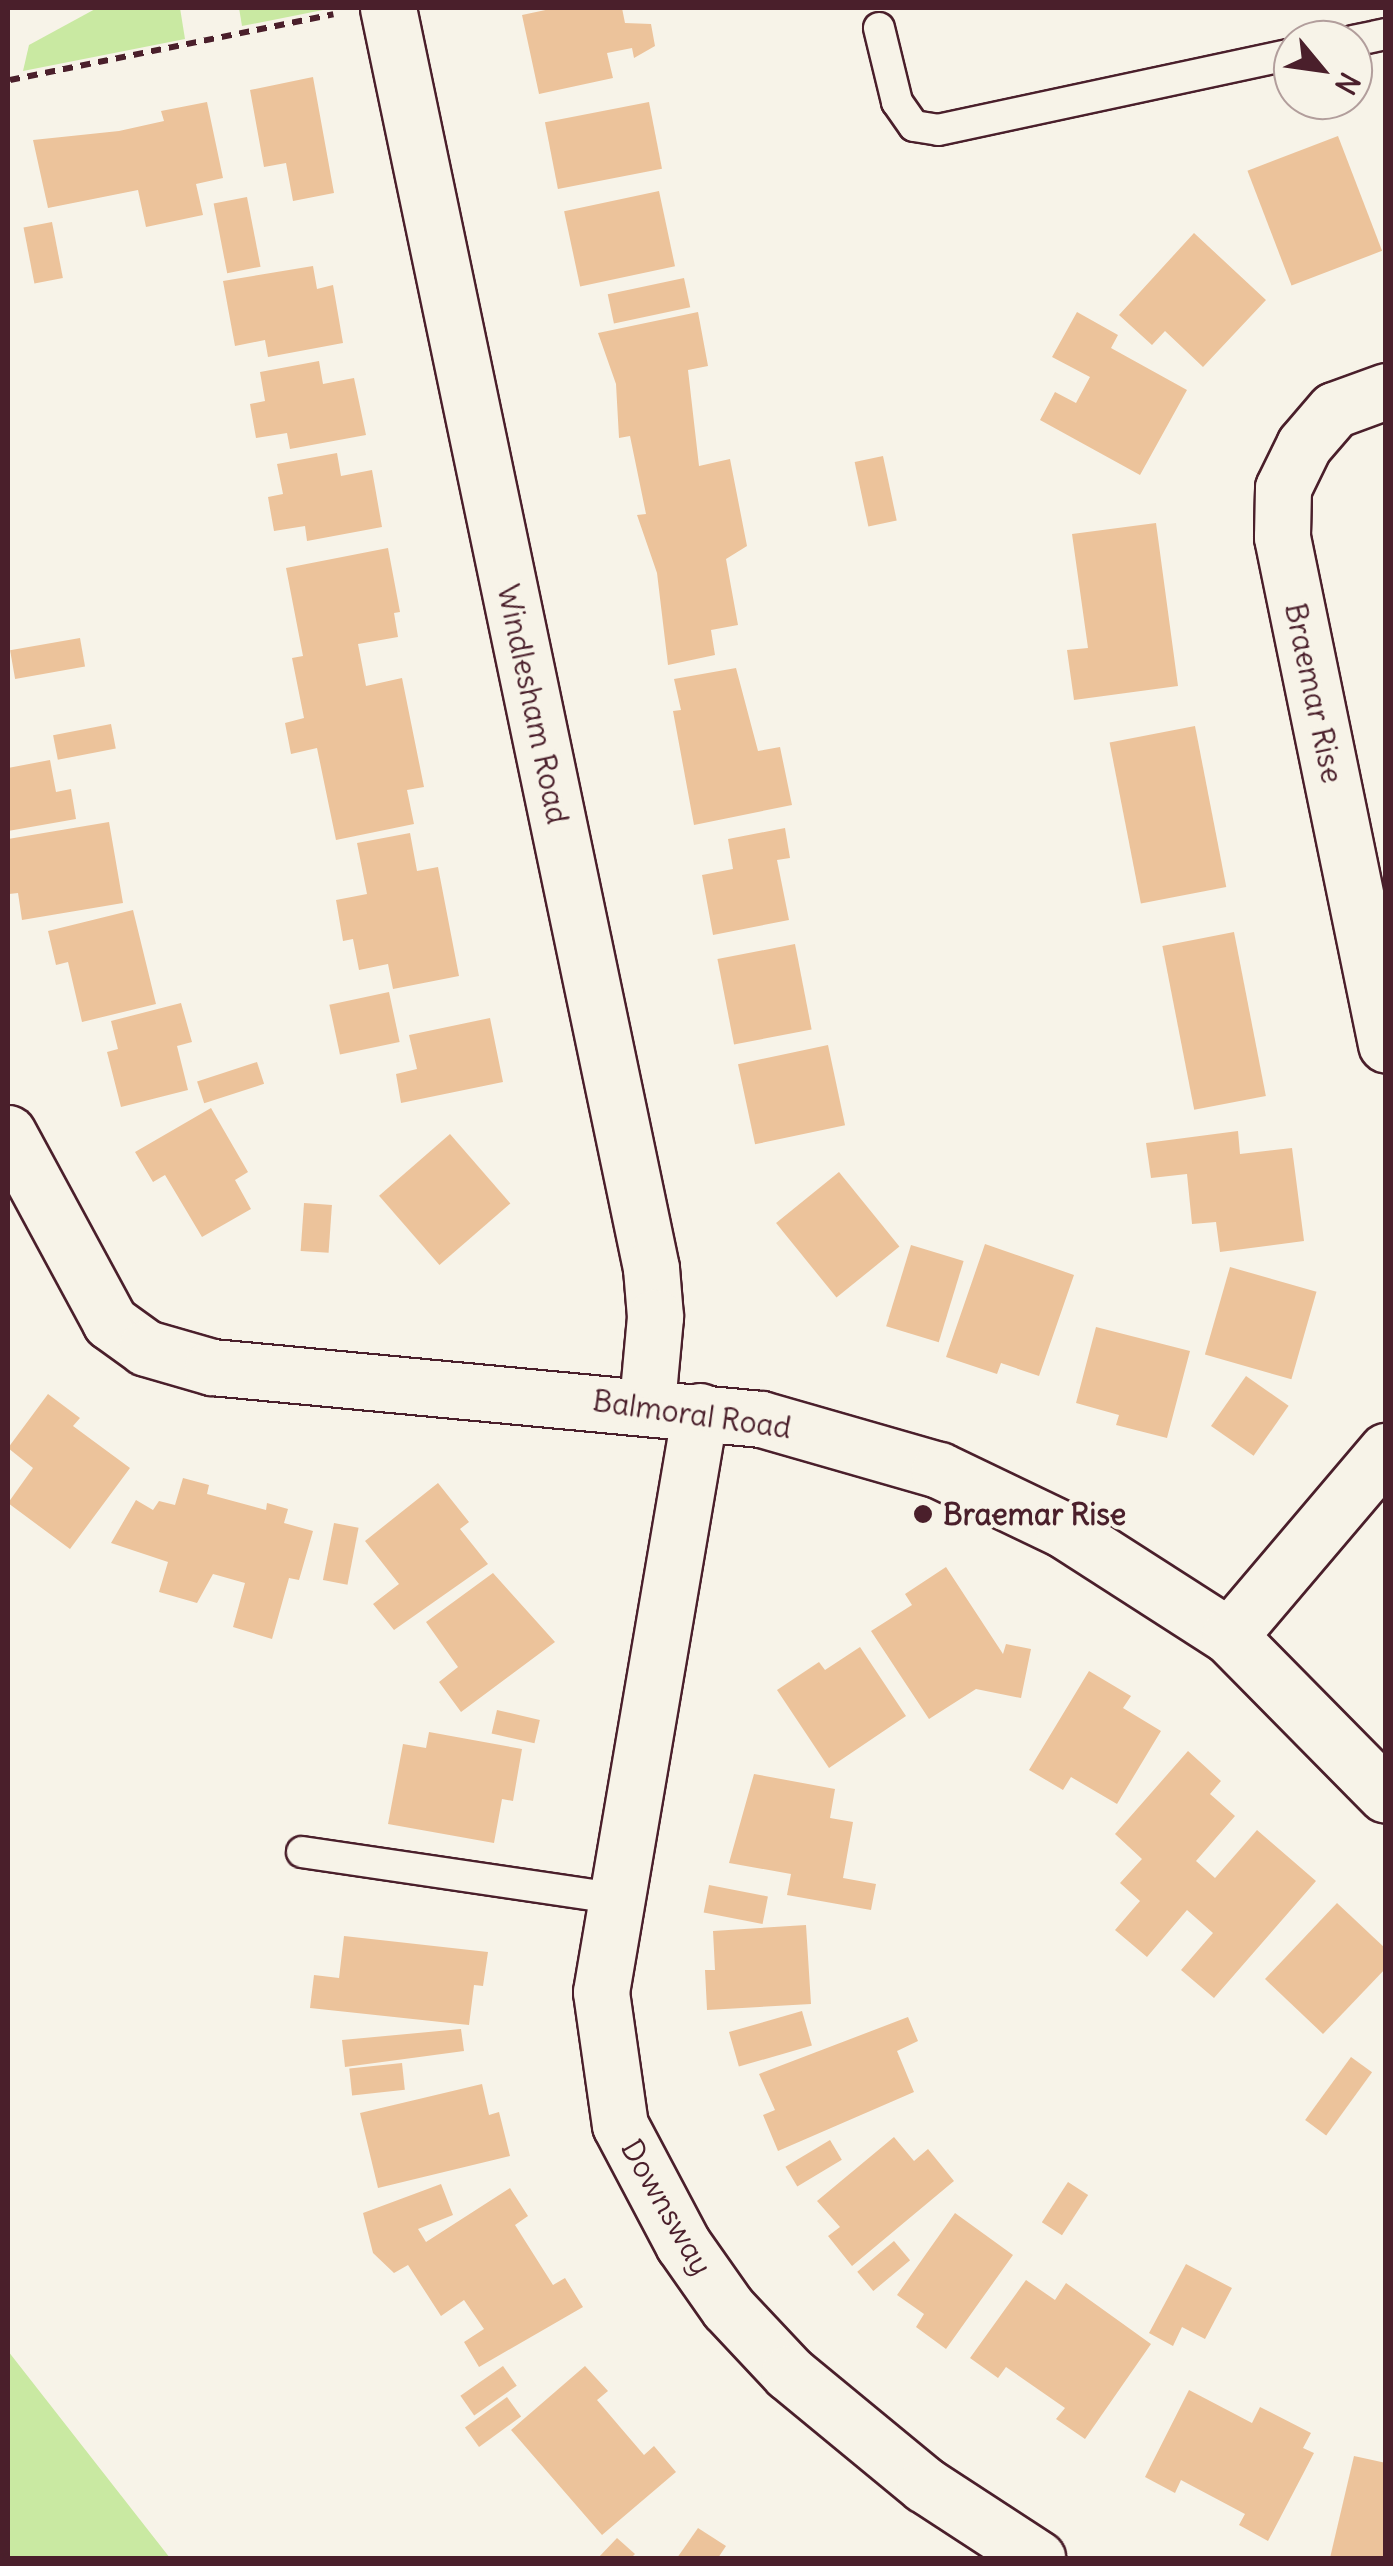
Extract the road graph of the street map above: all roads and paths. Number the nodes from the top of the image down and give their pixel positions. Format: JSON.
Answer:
{"nodes":[{"id":1,"x":366,"y":10,"type":"edge"},
{"id":2,"x":879,"y":28,"type":"dead end"},
{"id":3,"x":1273,"y":58,"type":"edge"},
{"id":4,"x":10,"y":80,"type":"dead end"},
{"id":5,"x":1386,"y":391,"type":"edge"},
{"id":6,"x":1386,"y":1044,"type":"edge"},
{"id":7,"x":8,"y":1132,"type":"edge"},
{"id":8,"x":673,"y":1407,"type":"junction"},
{"id":9,"x":1386,"y":1452,"type":"edge"},
{"id":10,"x":1229,"y":1636,"type":"junction"},
{"id":11,"x":1386,"y":1795,"type":"edge"},
{"id":12,"x":302,"y":1852,"type":"dead end"},
{"id":13,"x":616,"y":1898,"type":"junction"},
{"id":14,"x":1037,"y":2558,"type":"edge"}],
"edges":[{"from":1,"to":4,"type":"path"},
{"from":1,"to":8,"type":"street","name":"Windlesham Road"},
{"from":2,"to":3,"type":"lane"},
{"from":5,"to":6,"type":"street","name":"Braemar Rise"},
{"from":7,"to":8,"type":"street","name":"Balmoral Road"},
{"from":8,"to":10,"type":"street","name":"Balmoral Road"},
{"from":8,"to":13,"type":"street","name":"Downsway"},
{"from":9,"to":10,"type":"street"},
{"from":10,"to":11,"type":"street","name":"Balmoral Road"},
{"from":12,"to":13,"type":"lane"},
{"from":13,"to":14,"type":"street","name":"Downsway"}]}
